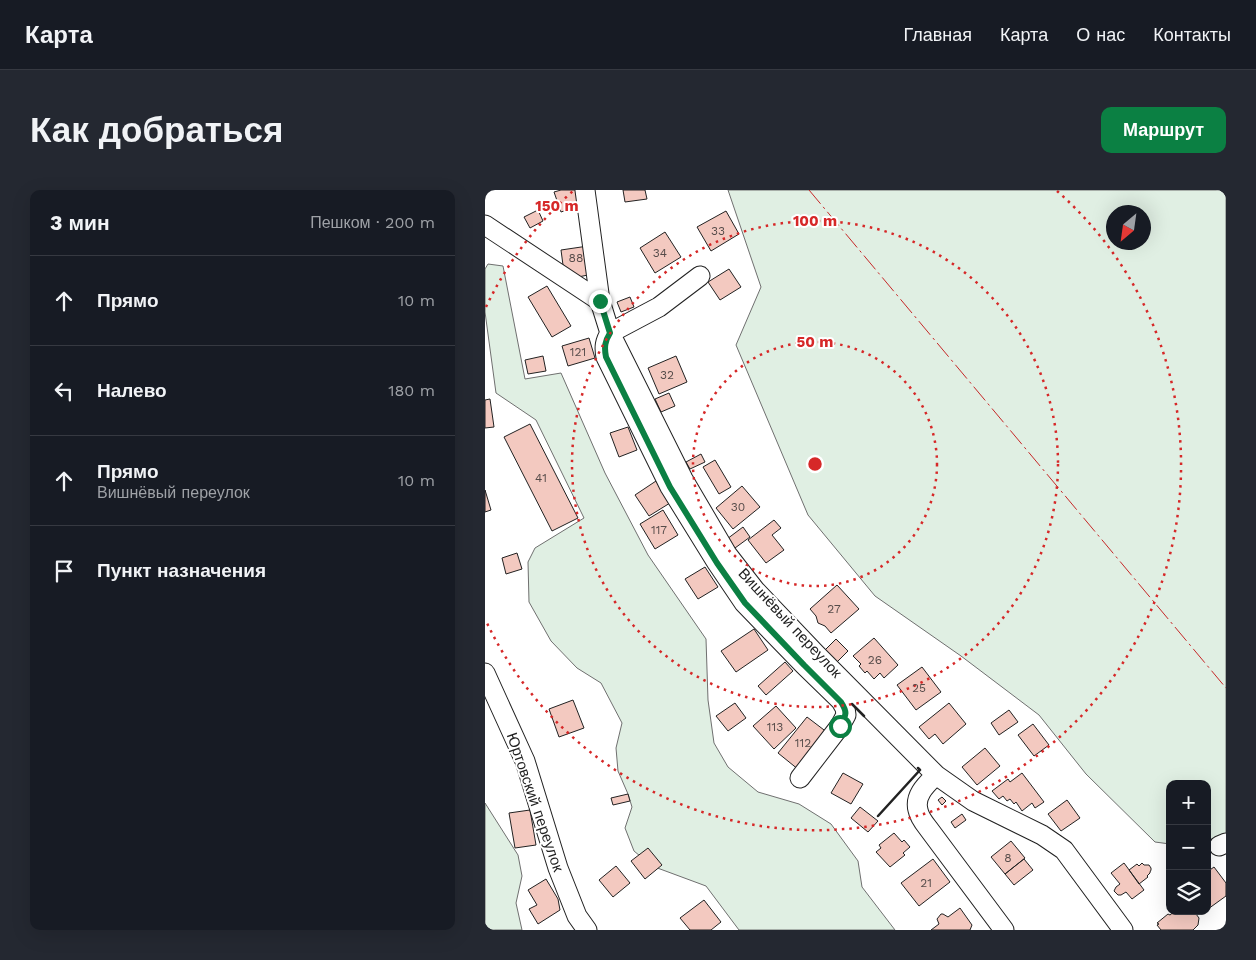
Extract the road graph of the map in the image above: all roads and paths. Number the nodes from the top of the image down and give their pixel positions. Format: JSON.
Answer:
{"nodes":[{"id":1,"x":585,"y":190,"type":"edge"},
{"id":2,"x":485,"y":225,"type":"edge"},
{"id":3,"x":700,"y":276,"type":"dead end"},
{"id":4,"x":600,"y":301,"type":"junction"},
{"id":5,"x":610,"y":333,"type":"junction"},
{"id":6,"x":485,"y":673,"type":"edge"},
{"id":7,"x":936,"y":775,"type":"junction"},
{"id":8,"x":800,"y":778,"type":"dead end"},
{"id":9,"x":587,"y":930,"type":"edge"},
{"id":10,"x":1004,"y":930,"type":"edge"},
{"id":11,"x":1123,"y":930,"type":"edge"}],
"edges":[{"from":1,"to":4,"type":"street","name":"Вишнёвый переулок"},
{"from":2,"to":4,"type":"street"},
{"from":3,"to":5,"type":"street"},
{"from":4,"to":5,"type":"street","name":"Вишнёвый переулок"},
{"from":5,"to":7,"type":"street","name":"Вишнёвый переулок"},
{"from":5,"to":8,"type":"street"},
{"from":6,"to":9,"type":"street","name":"Юртовский переулок"},
{"from":7,"to":10,"type":"street"},
{"from":7,"to":11,"type":"street","name":"Вишнёвый переулок"}]}
